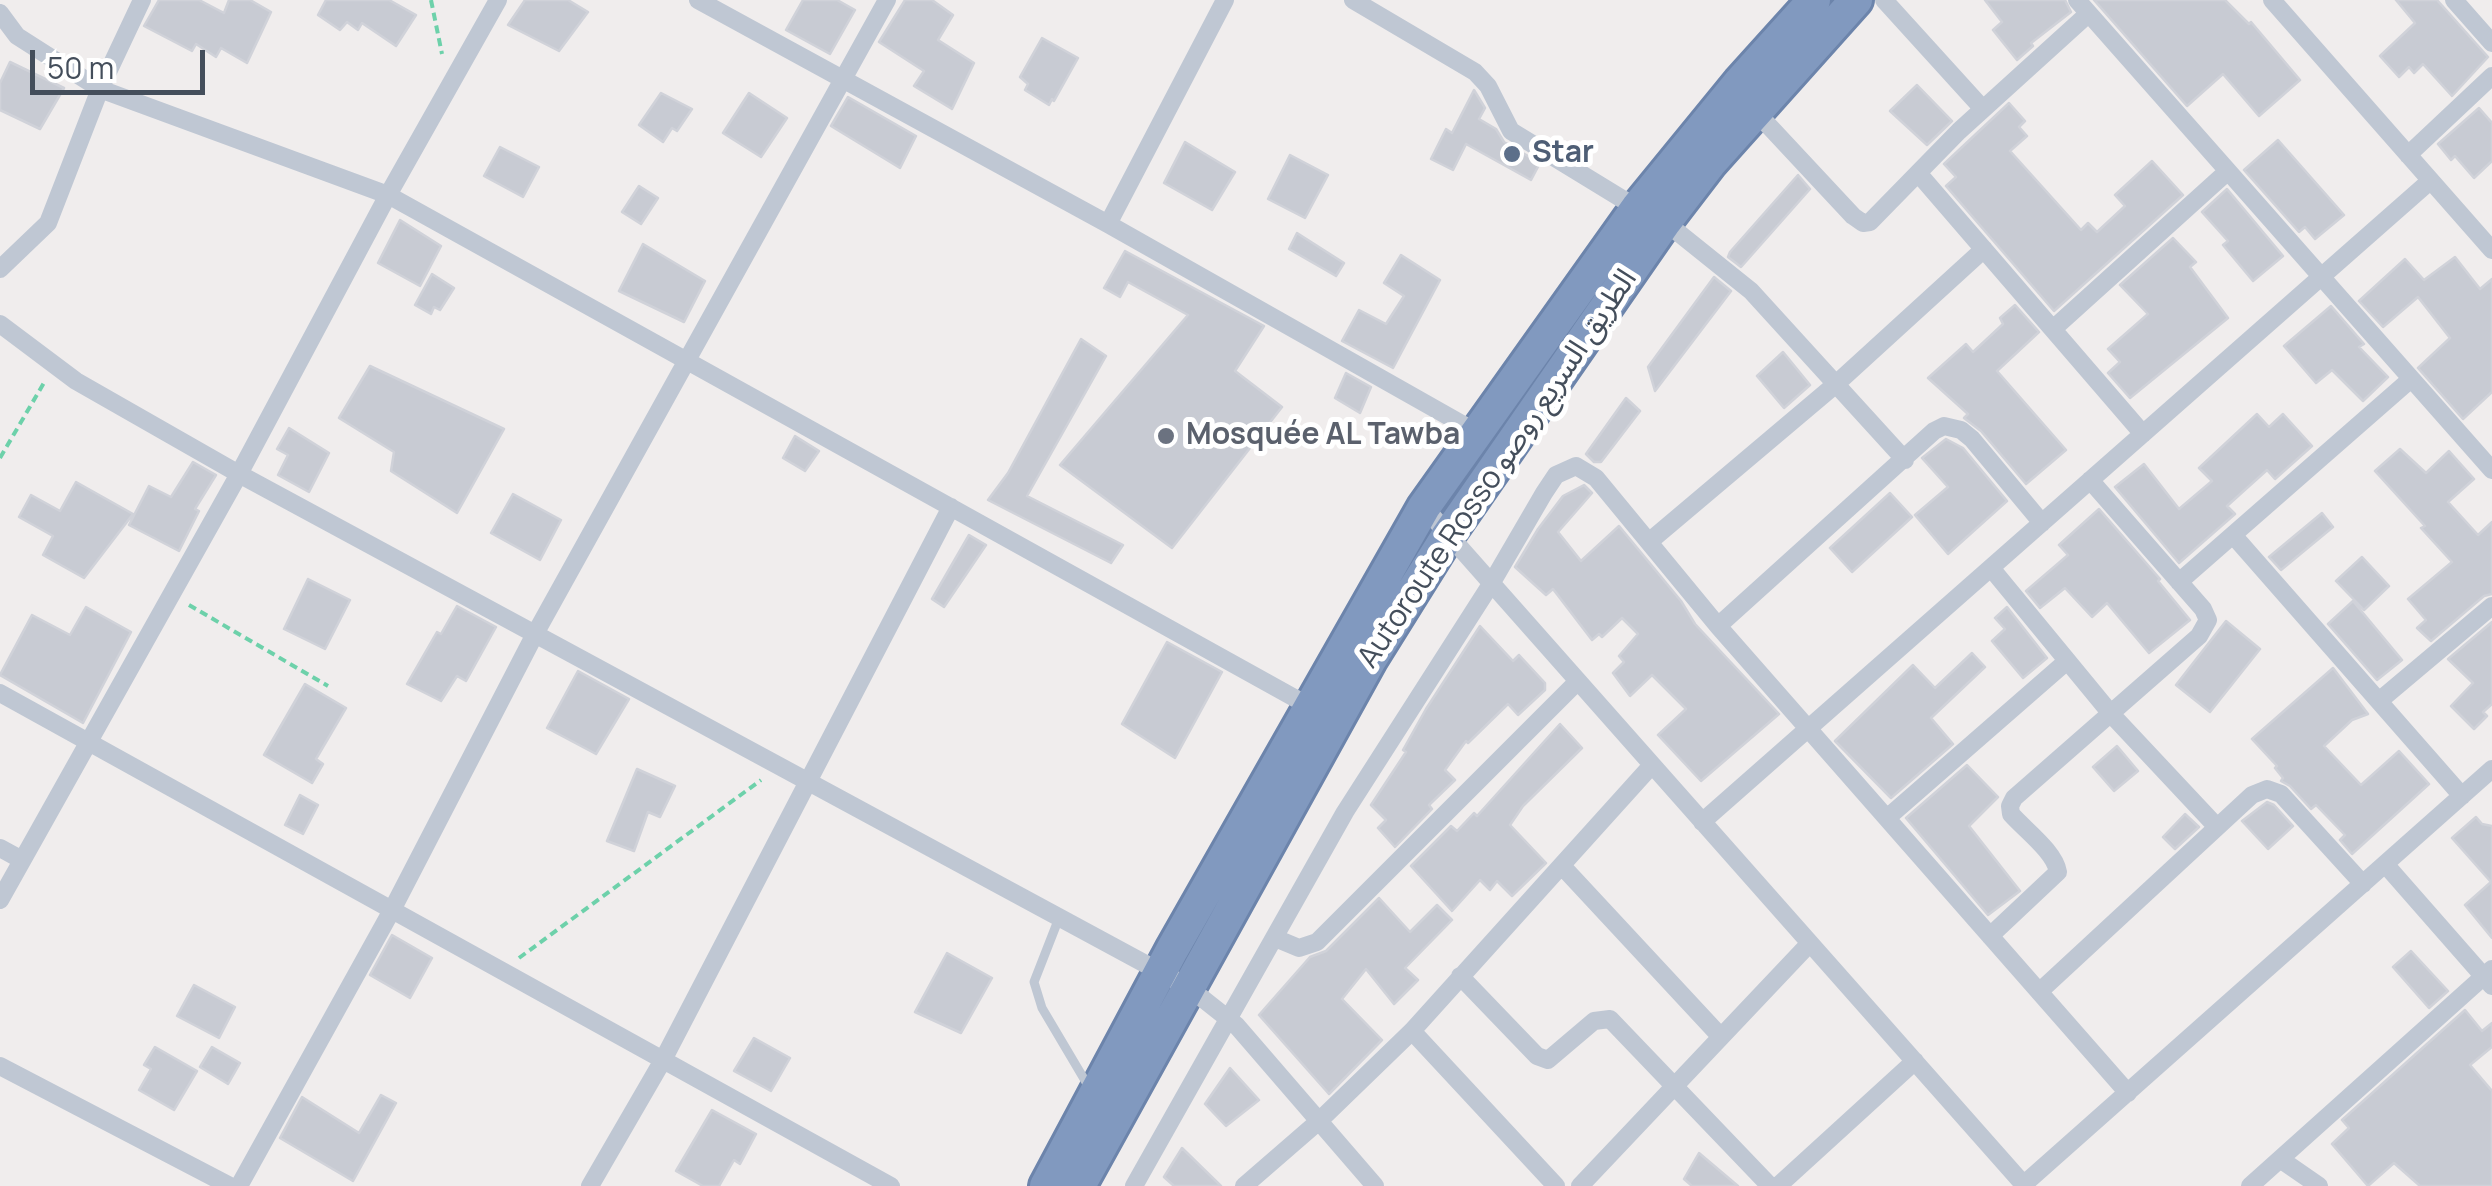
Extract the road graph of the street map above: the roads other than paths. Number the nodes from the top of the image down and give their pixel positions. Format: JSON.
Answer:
{"nodes":[{"id":1,"x":142,"y":0,"type":"edge"},
{"id":2,"x":498,"y":0,"type":"edge"},
{"id":3,"x":698,"y":0,"type":"edge"},
{"id":4,"x":887,"y":0,"type":"edge"},
{"id":5,"x":1225,"y":0,"type":"edge"},
{"id":6,"x":1353,"y":0,"type":"edge"},
{"id":7,"x":1814,"y":0,"type":"edge"},
{"id":8,"x":1856,"y":0,"type":"edge"},
{"id":9,"x":1884,"y":0,"type":"edge"},
{"id":10,"x":2272,"y":0,"type":"edge"},
{"id":11,"x":2482,"y":0,"type":"edge"},
{"id":12,"x":2082,"y":7,"type":"edge"},
{"id":13,"x":2460,"y":7,"type":"edge"},
{"id":14,"x":0,"y":13,"type":"edge"},
{"id":15,"x":2492,"y":42,"type":"edge"},
{"id":16,"x":2492,"y":76,"type":"edge"},
{"id":17,"x":844,"y":79,"type":"junction"},
{"id":18,"x":100,"y":89,"type":"junction"},
{"id":19,"x":1984,"y":109,"type":"junction"},
{"id":20,"x":1755,"y":111,"type":"junction"},
{"id":21,"x":2408,"y":155,"type":"junction"},
{"id":22,"x":2228,"y":172,"type":"junction"},
{"id":23,"x":1918,"y":173,"type":"junction"},
{"id":24,"x":2430,"y":181,"type":"junction"},
{"id":25,"x":388,"y":195,"type":"junction"},
{"id":26,"x":1651,"y":215,"type":"junction"},
{"id":27,"x":1108,"y":224,"type":"junction"},
{"id":28,"x":1984,"y":249,"type":"junction"},
{"id":29,"x":2492,"y":250,"type":"edge"},
{"id":30,"x":0,"y":270,"type":"edge"},
{"id":31,"x":2321,"y":277,"type":"junction"},
{"id":32,"x":0,"y":324,"type":"edge"},
{"id":33,"x":2053,"y":330,"type":"junction"},
{"id":34,"x":687,"y":361,"type":"junction"},
{"id":35,"x":2411,"y":378,"type":"junction"},
{"id":36,"x":1836,"y":384,"type":"junction"},
{"id":37,"x":1476,"y":432,"type":"junction"},
{"id":38,"x":2143,"y":434,"type":"junction"},
{"id":39,"x":1905,"y":460,"type":"junction"},
{"id":40,"x":2492,"y":470,"type":"edge"},
{"id":41,"x":238,"y":474,"type":"junction"},
{"id":42,"x":2090,"y":480,"type":"junction"},
{"id":43,"x":1424,"y":507,"type":"junction"},
{"id":44,"x":951,"y":508,"type":"junction"},
{"id":45,"x":2042,"y":523,"type":"junction"},
{"id":46,"x":1448,"y":535,"type":"junction"},
{"id":47,"x":2233,"y":535,"type":"junction"},
{"id":48,"x":1650,"y":542,"type":"junction"},
{"id":49,"x":1991,"y":568,"type":"junction"},
{"id":50,"x":2179,"y":582,"type":"junction"},
{"id":51,"x":1492,"y":584,"type":"junction"},
{"id":52,"x":2492,"y":606,"type":"edge"},
{"id":53,"x":1718,"y":626,"type":"junction"},
{"id":54,"x":535,"y":634,"type":"junction"},
{"id":55,"x":2067,"y":661,"type":"junction"},
{"id":56,"x":1578,"y":681,"type":"junction"},
{"id":57,"x":0,"y":693,"type":"edge"},
{"id":58,"x":2379,"y":701,"type":"junction"},
{"id":59,"x":1308,"y":706,"type":"junction"},
{"id":60,"x":2112,"y":715,"type":"junction"},
{"id":61,"x":1808,"y":728,"type":"junction"},
{"id":62,"x":89,"y":742,"type":"junction"},
{"id":63,"x":1652,"y":765,"type":"junction"},
{"id":64,"x":2492,"y":770,"type":"edge"},
{"id":65,"x":808,"y":785,"type":"junction"},
{"id":66,"x":2462,"y":796,"type":"junction"},
{"id":67,"x":1887,"y":818,"type":"junction"},
{"id":68,"x":1702,"y":822,"type":"junction"},
{"id":69,"x":2217,"y":827,"type":"junction"},
{"id":70,"x":0,"y":848,"type":"edge"},
{"id":71,"x":22,"y":860,"type":"junction"},
{"id":72,"x":2385,"y":864,"type":"junction"},
{"id":73,"x":1562,"y":866,"type":"junction"},
{"id":74,"x":2363,"y":884,"type":"junction"},
{"id":75,"x":0,"y":900,"type":"edge"},
{"id":76,"x":392,"y":910,"type":"junction"},
{"id":77,"x":1059,"y":918,"type":"junction"},
{"id":78,"x":1990,"y":936,"type":"junction"},
{"id":79,"x":1275,"y":938,"type":"junction"},
{"id":80,"x":1810,"y":943,"type":"junction"},
{"id":81,"x":1460,"y":976,"type":"junction"},
{"id":82,"x":2489,"y":977,"type":"edge"},
{"id":83,"x":1174,"y":980,"type":"junction"},
{"id":84,"x":2040,"y":992,"type":"junction"},
{"id":85,"x":1231,"y":1019,"type":"junction"},
{"id":86,"x":1412,"y":1031,"type":"junction"},
{"id":87,"x":1721,"y":1037,"type":"junction"},
{"id":88,"x":663,"y":1060,"type":"junction"},
{"id":89,"x":1914,"y":1062,"type":"junction"},
{"id":90,"x":0,"y":1066,"type":"edge"},
{"id":91,"x":1675,"y":1086,"type":"junction"},
{"id":92,"x":2128,"y":1093,"type":"junction"},
{"id":93,"x":1094,"y":1096,"type":"junction"},
{"id":94,"x":1319,"y":1121,"type":"junction"},
{"id":95,"x":2280,"y":1160,"type":"junction"},
{"id":96,"x":2024,"y":1185,"type":"edge"},
{"id":97,"x":230,"y":1186,"type":"edge"},
{"id":98,"x":239,"y":1186,"type":"edge"},
{"id":99,"x":590,"y":1186,"type":"edge"},
{"id":100,"x":891,"y":1186,"type":"edge"},
{"id":101,"x":1046,"y":1186,"type":"edge"},
{"id":102,"x":1079,"y":1186,"type":"edge"},
{"id":103,"x":1134,"y":1186,"type":"edge"},
{"id":104,"x":1244,"y":1186,"type":"edge"},
{"id":105,"x":1375,"y":1186,"type":"edge"},
{"id":106,"x":1556,"y":1186,"type":"edge"},
{"id":107,"x":1580,"y":1186,"type":"edge"},
{"id":108,"x":1770,"y":1186,"type":"edge"},
{"id":109,"x":1778,"y":1186,"type":"edge"},
{"id":110,"x":2250,"y":1186,"type":"edge"},
{"id":111,"x":2319,"y":1186,"type":"edge"}],
"edges":[{"from":1,"to":18,"type":"street"},
{"from":2,"to":25,"type":"street"},
{"from":3,"to":17,"type":"street"},
{"from":4,"to":17,"type":"street"},
{"from":5,"to":27,"type":"street"},
{"from":6,"to":26,"type":"street"},
{"from":7,"to":26,"type":"highway","name":"Autoroute Rosso الطريق السريع روصو"},
{"from":8,"to":20,"type":"highway","name":"Autoroute Rosso الطريق السريع روصو"},
{"from":9,"to":19,"type":"street"},
{"from":10,"to":21,"type":"street"},
{"from":11,"to":13,"type":"street"},
{"from":12,"to":19,"type":"street"},
{"from":12,"to":22,"type":"street"},
{"from":13,"to":15,"type":"street"},
{"from":14,"to":18,"type":"street"},
{"from":16,"to":21,"type":"street"},
{"from":17,"to":27,"type":"street"},
{"from":17,"to":34,"type":"street"},
{"from":18,"to":25,"type":"street"},
{"from":18,"to":30,"type":"street"},
{"from":19,"to":23,"type":"street"},
{"from":20,"to":23,"type":"street"},
{"from":20,"to":26,"type":"highway","name":"Autoroute Rosso الطريق السريع روصو"},
{"from":21,"to":24,"type":"street"},
{"from":22,"to":31,"type":"street"},
{"from":22,"to":33,"type":"street"},
{"from":23,"to":28,"type":"street"},
{"from":24,"to":29,"type":"street"},
{"from":24,"to":31,"type":"street"},
{"from":25,"to":34,"type":"street"},
{"from":25,"to":41,"type":"street"},
{"from":26,"to":36,"type":"street"},
{"from":26,"to":37,"type":"highway","name":"Autoroute Rosso الطريق السريع روصو"},
{"from":26,"to":46,"type":"highway","name":"Autoroute Rosso الطريق السريع روصو"},
{"from":27,"to":37,"type":"street"},
{"from":28,"to":33,"type":"street"},
{"from":28,"to":36,"type":"street"},
{"from":31,"to":35,"type":"street"},
{"from":31,"to":38,"type":"street"},
{"from":32,"to":41,"type":"street"},
{"from":33,"to":38,"type":"street"},
{"from":34,"to":44,"type":"street"},
{"from":34,"to":54,"type":"street"},
{"from":35,"to":40,"type":"street"},
{"from":35,"to":47,"type":"street"},
{"from":36,"to":39,"type":"street"},
{"from":36,"to":48,"type":"street"},
{"from":37,"to":43,"type":"highway","name":"Autoroute Rosso الطريق السريع روصو"},
{"from":38,"to":42,"type":"street"},
{"from":39,"to":45,"type":"street"},
{"from":39,"to":53,"type":"street"},
{"from":41,"to":54,"type":"street"},
{"from":41,"to":62,"type":"street"},
{"from":42,"to":45,"type":"street"},
{"from":42,"to":50,"type":"street"},
{"from":43,"to":46,"type":"street"},
{"from":43,"to":59,"type":"highway","name":"Autoroute Rosso الطريق السريع روصو"},
{"from":44,"to":59,"type":"street"},
{"from":44,"to":65,"type":"street"},
{"from":45,"to":49,"type":"street"},
{"from":46,"to":51,"type":"street"},
{"from":46,"to":83,"type":"highway","name":"Autoroute Rosso الطريق السريع روصو"},
{"from":47,"to":50,"type":"street"},
{"from":47,"to":58,"type":"street"},
{"from":48,"to":51,"type":"street"},
{"from":48,"to":53,"type":"street"},
{"from":49,"to":55,"type":"street"},
{"from":49,"to":61,"type":"street"},
{"from":50,"to":60,"type":"street"},
{"from":51,"to":56,"type":"street"},
{"from":51,"to":79,"type":"street"},
{"from":52,"to":58,"type":"street"},
{"from":53,"to":61,"type":"street"},
{"from":54,"to":65,"type":"street"},
{"from":54,"to":76,"type":"street"},
{"from":55,"to":60,"type":"street"},
{"from":55,"to":67,"type":"street"},
{"from":56,"to":63,"type":"street"},
{"from":56,"to":79,"type":"street"},
{"from":57,"to":62,"type":"street"},
{"from":58,"to":66,"type":"street"},
{"from":59,"to":83,"type":"highway","name":"Autoroute Rosso الطريق السريع روصو"},
{"from":60,"to":69,"type":"street"},
{"from":60,"to":78,"type":"street"},
{"from":61,"to":67,"type":"street"},
{"from":61,"to":68,"type":"street"},
{"from":62,"to":71,"type":"street"},
{"from":62,"to":76,"type":"street"},
{"from":63,"to":68,"type":"street"},
{"from":63,"to":73,"type":"street"},
{"from":64,"to":66,"type":"street"},
{"from":65,"to":77,"type":"street"},
{"from":65,"to":88,"type":"street"},
{"from":66,"to":72,"type":"street"},
{"from":67,"to":78,"type":"street"},
{"from":68,"to":80,"type":"street"},
{"from":69,"to":74,"type":"street"},
{"from":69,"to":84,"type":"street"},
{"from":70,"to":71,"type":"street"},
{"from":71,"to":75,"type":"street"},
{"from":72,"to":74,"type":"street"},
{"from":72,"to":82,"type":"street"},
{"from":73,"to":81,"type":"street"},
{"from":73,"to":87,"type":"street"},
{"from":74,"to":92,"type":"street"},
{"from":76,"to":88,"type":"street"},
{"from":76,"to":98,"type":"street"},
{"from":77,"to":83,"type":"street"},
{"from":77,"to":93,"type":"lane"},
{"from":78,"to":84,"type":"street"},
{"from":79,"to":85,"type":"street"},
{"from":80,"to":87,"type":"street"},
{"from":80,"to":89,"type":"street"},
{"from":81,"to":86,"type":"street"},
{"from":81,"to":91,"type":"street"},
{"from":82,"to":95,"type":"street"},
{"from":83,"to":85,"type":"street"},
{"from":83,"to":93,"type":"highway","name":"Autoroute Rosso الطريق السريع روصو"},
{"from":83,"to":102,"type":"highway","name":"Autoroute Rosso الطريق السريع روصو"},
{"from":84,"to":92,"type":"street"},
{"from":85,"to":94,"type":"street"},
{"from":85,"to":103,"type":"street"},
{"from":86,"to":94,"type":"street"},
{"from":86,"to":106,"type":"street"},
{"from":87,"to":91,"type":"street"},
{"from":88,"to":99,"type":"street"},
{"from":88,"to":100,"type":"street"},
{"from":89,"to":96,"type":"street"},
{"from":89,"to":109,"type":"street"},
{"from":90,"to":97,"type":"street"},
{"from":91,"to":107,"type":"street"},
{"from":91,"to":108,"type":"street"},
{"from":92,"to":96,"type":"street"},
{"from":93,"to":101,"type":"highway","name":"Autoroute Rosso الطريق السريع روصو"},
{"from":94,"to":104,"type":"street"},
{"from":94,"to":105,"type":"street"},
{"from":95,"to":110,"type":"street"},
{"from":95,"to":111,"type":"street"}]}
